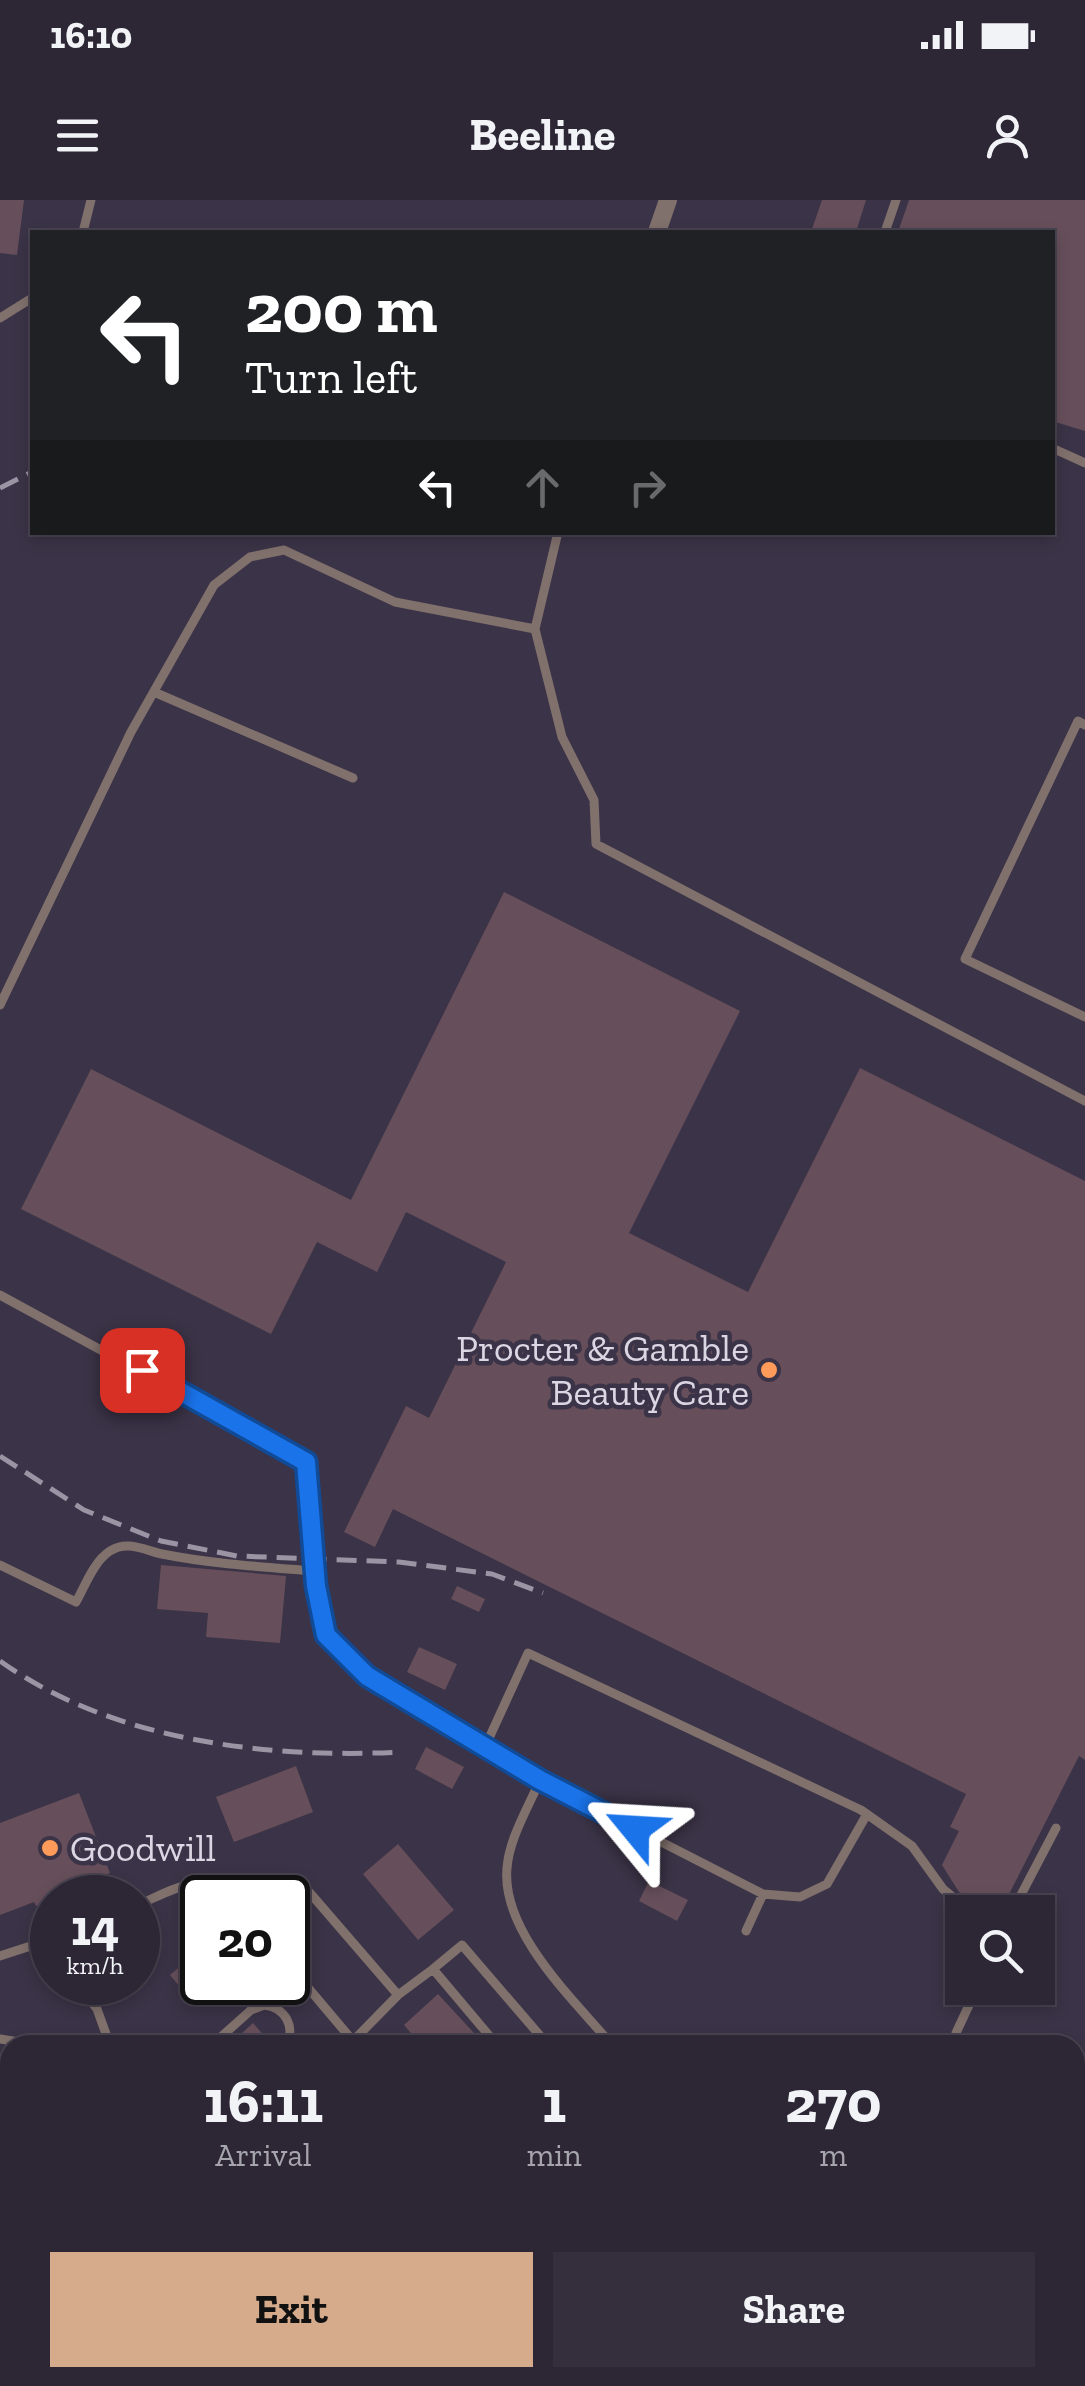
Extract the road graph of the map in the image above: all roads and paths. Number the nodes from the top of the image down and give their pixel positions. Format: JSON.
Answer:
{"nodes":[{"id":1,"x":91,"y":200,"type":"edge"},
{"id":2,"x":668,"y":200,"type":"edge"},
{"id":3,"x":896,"y":200,"type":"edge"},
{"id":4,"x":84,"y":230,"type":"edge"},
{"id":5,"x":658,"y":230,"type":"edge"},
{"id":6,"x":886,"y":230,"type":"edge"},
{"id":7,"x":30,"y":299,"type":"edge"},
{"id":8,"x":0,"y":318,"type":"edge"},
{"id":9,"x":1055,"y":449,"type":"edge"},
{"id":10,"x":1085,"y":463,"type":"edge"},
{"id":11,"x":557,"y":535,"type":"edge"},
{"id":12,"x":535,"y":630,"type":"junction"},
{"id":13,"x":154,"y":692,"type":"junction"},
{"id":14,"x":1085,"y":724,"type":"edge"},
{"id":15,"x":353,"y":778,"type":"dead end"},
{"id":16,"x":0,"y":1005,"type":"edge"},
{"id":17,"x":1085,"y":1016,"type":"edge"},
{"id":18,"x":1085,"y":1101,"type":"edge"},
{"id":19,"x":0,"y":1295,"type":"edge"},
{"id":20,"x":0,"y":1566,"type":"edge"},
{"id":21,"x":315,"y":1571,"type":"junction"},
{"id":22,"x":485,"y":1747,"type":"junction"},
{"id":23,"x":540,"y":1780,"type":"junction"},
{"id":24,"x":867,"y":1814,"type":"junction"},
{"id":25,"x":1056,"y":1828,"type":"dead end"},
{"id":26,"x":310,"y":1893,"type":"edge"},
{"id":27,"x":763,"y":1894,"type":"junction"},
{"id":28,"x":950,"y":1895,"type":"edge"},
{"id":29,"x":1021,"y":1895,"type":"edge"},
{"id":30,"x":746,"y":1931,"type":"dead end"},
{"id":31,"x":30,"y":1948,"type":"edge"},
{"id":32,"x":0,"y":1956,"type":"edge"},
{"id":33,"x":433,"y":1969,"type":"junction"},
{"id":34,"x":310,"y":1992,"type":"edge"},
{"id":35,"x":398,"y":1994,"type":"junction"},
{"id":36,"x":94,"y":2005,"type":"edge"},
{"id":37,"x":968,"y":2005,"type":"edge"},
{"id":38,"x":956,"y":2033,"type":"dead end"},
{"id":39,"x":106,"y":2035,"type":"edge"},
{"id":40,"x":223,"y":2035,"type":"edge"},
{"id":41,"x":290,"y":2035,"type":"edge"},
{"id":42,"x":345,"y":2035,"type":"edge"},
{"id":43,"x":359,"y":2035,"type":"edge"},
{"id":44,"x":489,"y":2035,"type":"edge"},
{"id":45,"x":539,"y":2035,"type":"edge"},
{"id":46,"x":603,"y":2035,"type":"edge"}],
"edges":[{"from":1,"to":4,"type":"lane"},
{"from":2,"to":5,"type":"street"},
{"from":3,"to":6,"type":"lane"},
{"from":7,"to":8,"type":"lane"},
{"from":9,"to":10,"type":"lane"},
{"from":11,"to":12,"type":"lane"},
{"from":12,"to":13,"type":"lane"},
{"from":12,"to":18,"type":"lane"},
{"from":13,"to":15,"type":"lane"},
{"from":13,"to":16,"type":"lane"},
{"from":14,"to":17,"type":"lane"},
{"from":19,"to":21,"type":"lane"},
{"from":20,"to":21,"type":"lane"},
{"from":21,"to":22,"type":"lane"},
{"from":22,"to":23,"type":"lane"},
{"from":22,"to":24,"type":"lane"},
{"from":23,"to":27,"type":"lane"},
{"from":23,"to":46,"type":"lane"},
{"from":24,"to":27,"type":"lane"},
{"from":24,"to":28,"type":"lane"},
{"from":25,"to":29,"type":"lane"},
{"from":26,"to":35,"type":"lane"},
{"from":27,"to":30,"type":"lane"},
{"from":31,"to":32,"type":"lane"},
{"from":33,"to":35,"type":"lane"},
{"from":33,"to":44,"type":"lane"},
{"from":33,"to":45,"type":"lane"},
{"from":34,"to":42,"type":"lane"},
{"from":35,"to":43,"type":"lane"},
{"from":36,"to":39,"type":"lane"},
{"from":37,"to":38,"type":"lane"},
{"from":40,"to":41,"type":"lane"}]}
